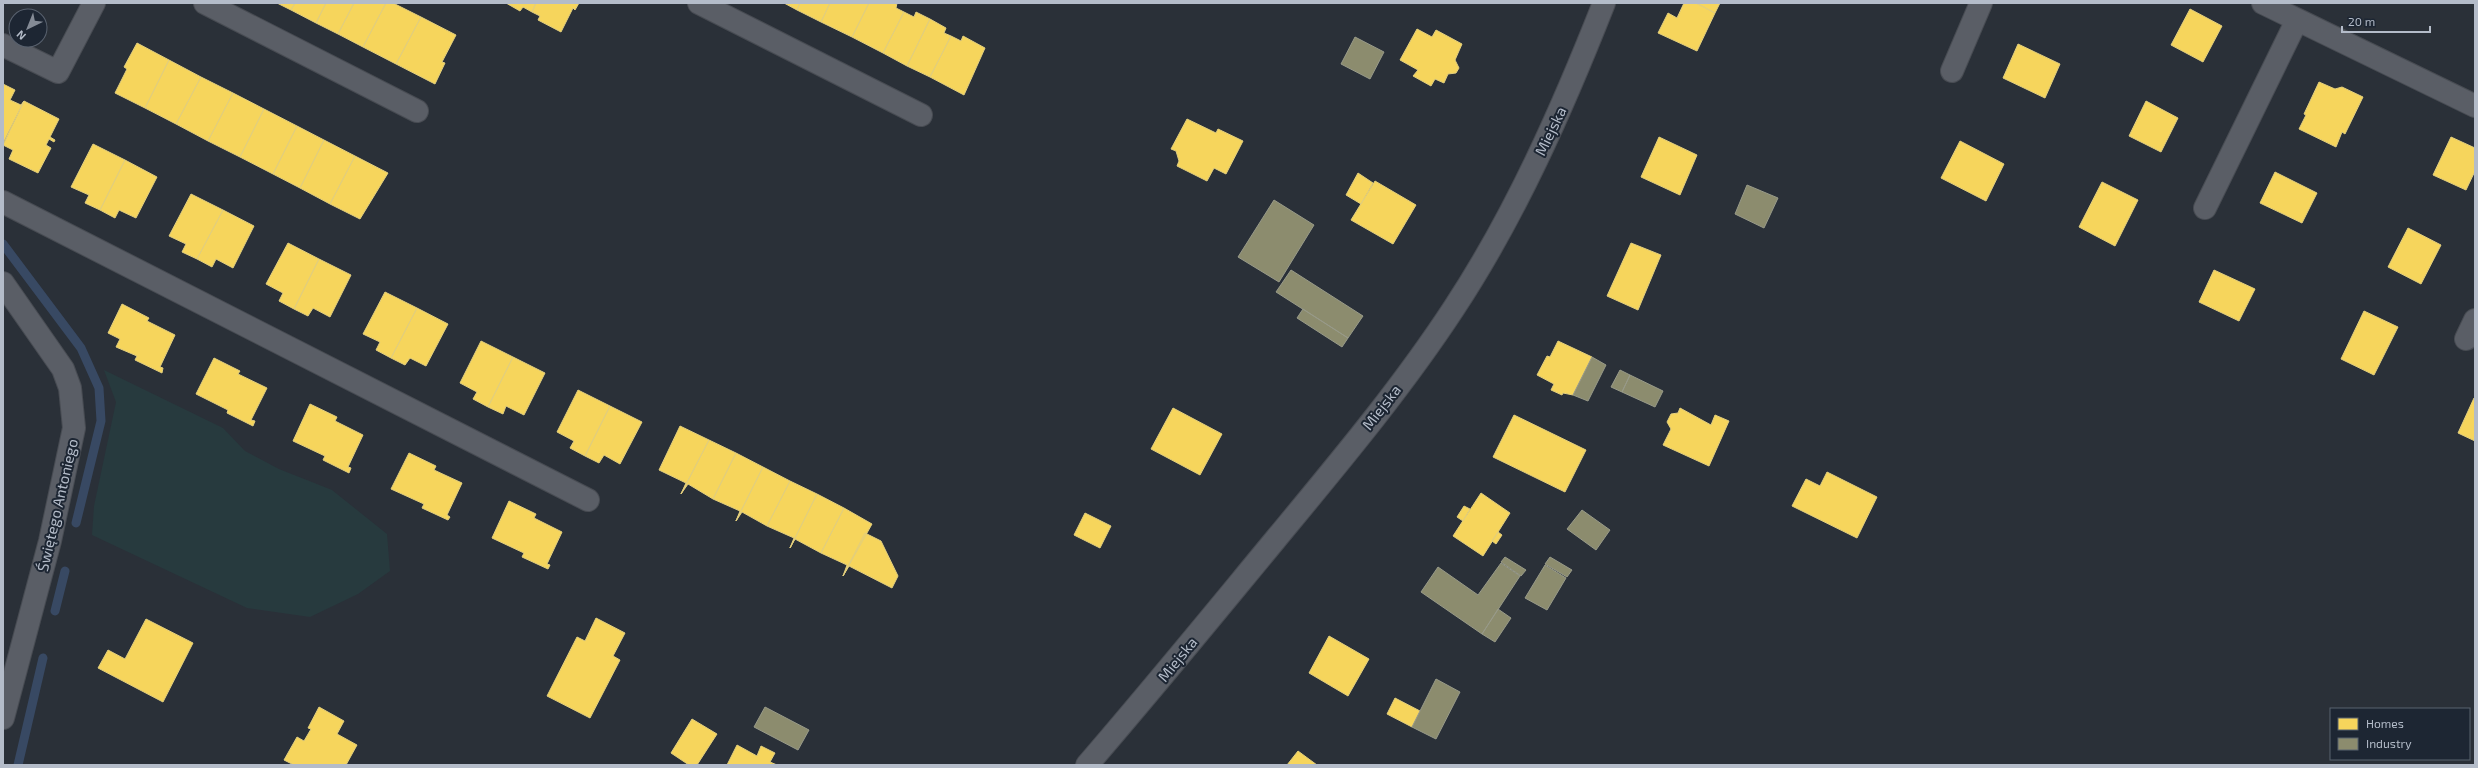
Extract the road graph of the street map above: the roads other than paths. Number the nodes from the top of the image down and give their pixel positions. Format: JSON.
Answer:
{"nodes":[{"id":1,"x":94,"y":3,"type":"edge"},
{"id":2,"x":205,"y":3,"type":"edge"},
{"id":3,"x":699,"y":3,"type":"edge"},
{"id":4,"x":1604,"y":3,"type":"edge"},
{"id":5,"x":1981,"y":3,"type":"edge"},
{"id":6,"x":2263,"y":3,"type":"edge"},
{"id":7,"x":2297,"y":20,"type":"junction"},
{"id":8,"x":3,"y":45,"type":"edge"},
{"id":9,"x":1952,"y":71,"type":"dead end"},
{"id":10,"x":2475,"y":106,"type":"edge"},
{"id":11,"x":418,"y":111,"type":"dead end"},
{"id":12,"x":921,"y":115,"type":"dead end"},
{"id":13,"x":3,"y":202,"type":"edge"},
{"id":14,"x":2205,"y":208,"type":"dead end"},
{"id":15,"x":3,"y":283,"type":"edge"},
{"id":16,"x":588,"y":500,"type":"dead end"},
{"id":17,"x":3,"y":718,"type":"edge"},
{"id":18,"x":1087,"y":765,"type":"edge"}],
"edges":[{"from":1,"to":8,"type":"street"},
{"from":2,"to":11,"type":"street"},
{"from":3,"to":12,"type":"street"},
{"from":4,"to":18,"type":"street","name":"Miejska"},
{"from":5,"to":9,"type":"street"},
{"from":6,"to":7,"type":"street"},
{"from":7,"to":10,"type":"street"},
{"from":7,"to":14,"type":"street"},
{"from":13,"to":16,"type":"street"},
{"from":15,"to":17,"type":"street","name":"Świętego Antoniego"}]}
